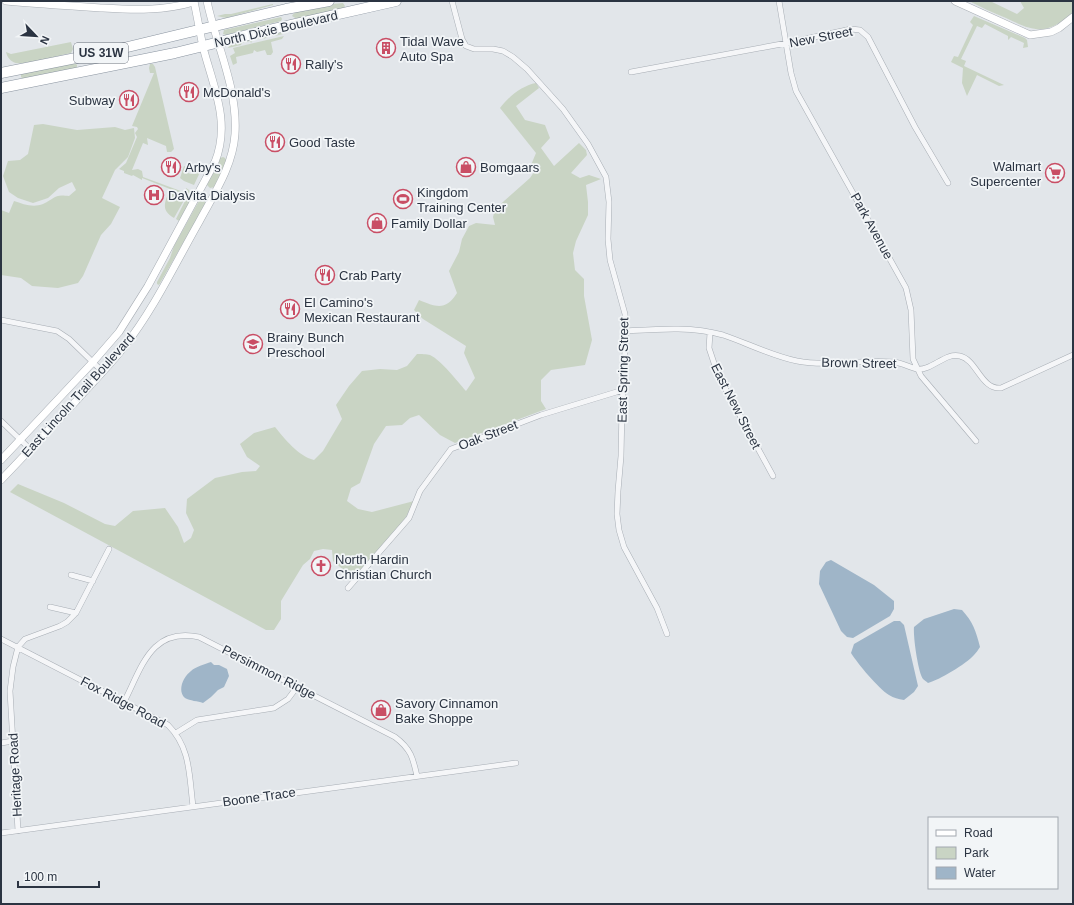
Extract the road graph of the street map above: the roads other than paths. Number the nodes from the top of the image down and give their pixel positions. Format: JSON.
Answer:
{"nodes":[{"id":1,"x":6,"y":1,"type":"edge"},
{"id":2,"x":207,"y":1,"type":"edge"},
{"id":3,"x":329,"y":1,"type":"edge"},
{"id":4,"x":396,"y":1,"type":"edge"},
{"id":5,"x":452,"y":1,"type":"edge"},
{"id":6,"x":779,"y":1,"type":"edge"},
{"id":7,"x":955,"y":1,"type":"edge"},
{"id":8,"x":194,"y":2,"type":"edge"},
{"id":9,"x":1073,"y":17,"type":"edge"},
{"id":10,"x":214,"y":27,"type":"junction"},
{"id":11,"x":200,"y":30,"type":"junction"},
{"id":12,"x":219,"y":42,"type":"junction"},
{"id":13,"x":787,"y":43,"type":"junction"},
{"id":14,"x":203,"y":46,"type":"junction"},
{"id":15,"x":1,"y":72,"type":"edge"},
{"id":16,"x":631,"y":72,"type":"dead end"},
{"id":17,"x":1,"y":88,"type":"edge"},
{"id":18,"x":948,"y":183,"type":"dead end"},
{"id":19,"x":1,"y":320,"type":"edge"},
{"id":20,"x":626,"y":331,"type":"junction"},
{"id":21,"x":710,"y":333,"type":"junction"},
{"id":22,"x":1073,"y":355,"type":"edge"},
{"id":23,"x":93,"y":362,"type":"junction"},
{"id":24,"x":917,"y":369,"type":"junction"},
{"id":25,"x":103,"y":372,"type":"junction"},
{"id":26,"x":623,"y":390,"type":"junction"},
{"id":27,"x":1,"y":421,"type":"edge"},
{"id":28,"x":21,"y":440,"type":"junction"},
{"id":29,"x":976,"y":441,"type":"dead end"},
{"id":30,"x":30,"y":449,"type":"junction"},
{"id":31,"x":1,"y":460,"type":"edge"},
{"id":32,"x":774,"y":476,"type":"dead end"},
{"id":33,"x":1,"y":480,"type":"edge"},
{"id":34,"x":109,"y":549,"type":"dead end"},
{"id":35,"x":71,"y":575,"type":"dead end"},
{"id":36,"x":93,"y":581,"type":"junction"},
{"id":37,"x":348,"y":588,"type":"dead end"},
{"id":38,"x":50,"y":607,"type":"dead end"},
{"id":39,"x":76,"y":613,"type":"junction"},
{"id":40,"x":667,"y":634,"type":"dead end"},
{"id":41,"x":1,"y":639,"type":"edge"},
{"id":42,"x":18,"y":648,"type":"junction"},
{"id":43,"x":297,"y":687,"type":"junction"},
{"id":44,"x":124,"y":702,"type":"junction"},
{"id":45,"x":176,"y":733,"type":"junction"},
{"id":46,"x":13,"y":741,"type":"junction"},
{"id":47,"x":1,"y":743,"type":"edge"},
{"id":48,"x":516,"y":763,"type":"dead end"},
{"id":49,"x":417,"y":776,"type":"junction"},
{"id":50,"x":193,"y":806,"type":"junction"},
{"id":51,"x":18,"y":831,"type":"junction"},
{"id":52,"x":1,"y":833,"type":"edge"}],
"edges":[{"from":1,"to":8,"type":"street"},
{"from":2,"to":10,"type":"street","name":"East Lincoln Trail Boulevard"},
{"from":3,"to":10,"type":"highway","name":"North Dixie Boulevard","number":"US 31W"},
{"from":4,"to":12,"type":"highway","name":"North Dixie Boulevard","number":"US 31W"},
{"from":5,"to":20,"type":"street","name":"East Spring Street"},
{"from":6,"to":13,"type":"street","name":"Park Avenue"},
{"from":7,"to":9,"type":"street"},
{"from":8,"to":11,"type":"street","name":"East Lincoln Trail Boulevard"},
{"from":10,"to":11,"type":"highway","name":"North Dixie Boulevard","number":"US 31W"},
{"from":10,"to":12,"type":"street","name":"East Lincoln Trail Boulevard"},
{"from":11,"to":14,"type":"street","name":"East Lincoln Trail Boulevard"},
{"from":11,"to":15,"type":"highway","number":"US 31W"},
{"from":12,"to":14,"type":"highway","name":"North Dixie Boulevard","number":"US 31W"},
{"from":12,"to":25,"type":"street","name":"East Lincoln Trail Boulevard"},
{"from":13,"to":16,"type":"street","name":"New Street"},
{"from":13,"to":18,"type":"street","name":"New Street"},
{"from":13,"to":24,"type":"street","name":"Park Avenue"},
{"from":14,"to":17,"type":"highway","number":"US 31W"},
{"from":14,"to":23,"type":"street","name":"East Lincoln Trail Boulevard"},
{"from":19,"to":23,"type":"street"},
{"from":20,"to":21,"type":"street","name":"Brown Street"},
{"from":20,"to":26,"type":"street","name":"East Spring Street"},
{"from":21,"to":24,"type":"street","name":"Brown Street"},
{"from":21,"to":32,"type":"street","name":"East New Street"},
{"from":22,"to":24,"type":"street"},
{"from":23,"to":25,"type":"street"},
{"from":23,"to":28,"type":"street","name":"East Lincoln Trail Boulevard"},
{"from":24,"to":29,"type":"street","name":"Park Avenue"},
{"from":25,"to":30,"type":"street","name":"East Lincoln Trail Boulevard"},
{"from":26,"to":37,"type":"street","name":"Oak Street"},
{"from":26,"to":40,"type":"street","name":"East Spring Street"},
{"from":27,"to":28,"type":"street"},
{"from":28,"to":30,"type":"street"},
{"from":28,"to":31,"type":"street","name":"East Lincoln Trail Boulevard"},
{"from":30,"to":33,"type":"street","name":"East Lincoln Trail Boulevard"},
{"from":34,"to":36,"type":"street"},
{"from":35,"to":36,"type":"street"},
{"from":36,"to":39,"type":"street"},
{"from":38,"to":39,"type":"street"},
{"from":39,"to":42,"type":"street"},
{"from":41,"to":42,"type":"street","name":"Fox Ridge Road"},
{"from":42,"to":44,"type":"street","name":"Fox Ridge Road"},
{"from":42,"to":46,"type":"street","name":"Heritage Road"},
{"from":43,"to":44,"type":"street","name":"Persimmon Ridge"},
{"from":43,"to":45,"type":"street"},
{"from":43,"to":49,"type":"street","name":"Persimmon Ridge"},
{"from":44,"to":45,"type":"street","name":"Fox Ridge Road"},
{"from":45,"to":50,"type":"street","name":"Fox Ridge Road"},
{"from":46,"to":47,"type":"street"},
{"from":46,"to":51,"type":"street","name":"Heritage Road"},
{"from":48,"to":49,"type":"street","name":"Boone Trace"},
{"from":49,"to":50,"type":"street","name":"Boone Trace"},
{"from":50,"to":51,"type":"street","name":"Boone Trace"},
{"from":51,"to":52,"type":"street","name":"Boone Trace"}]}
